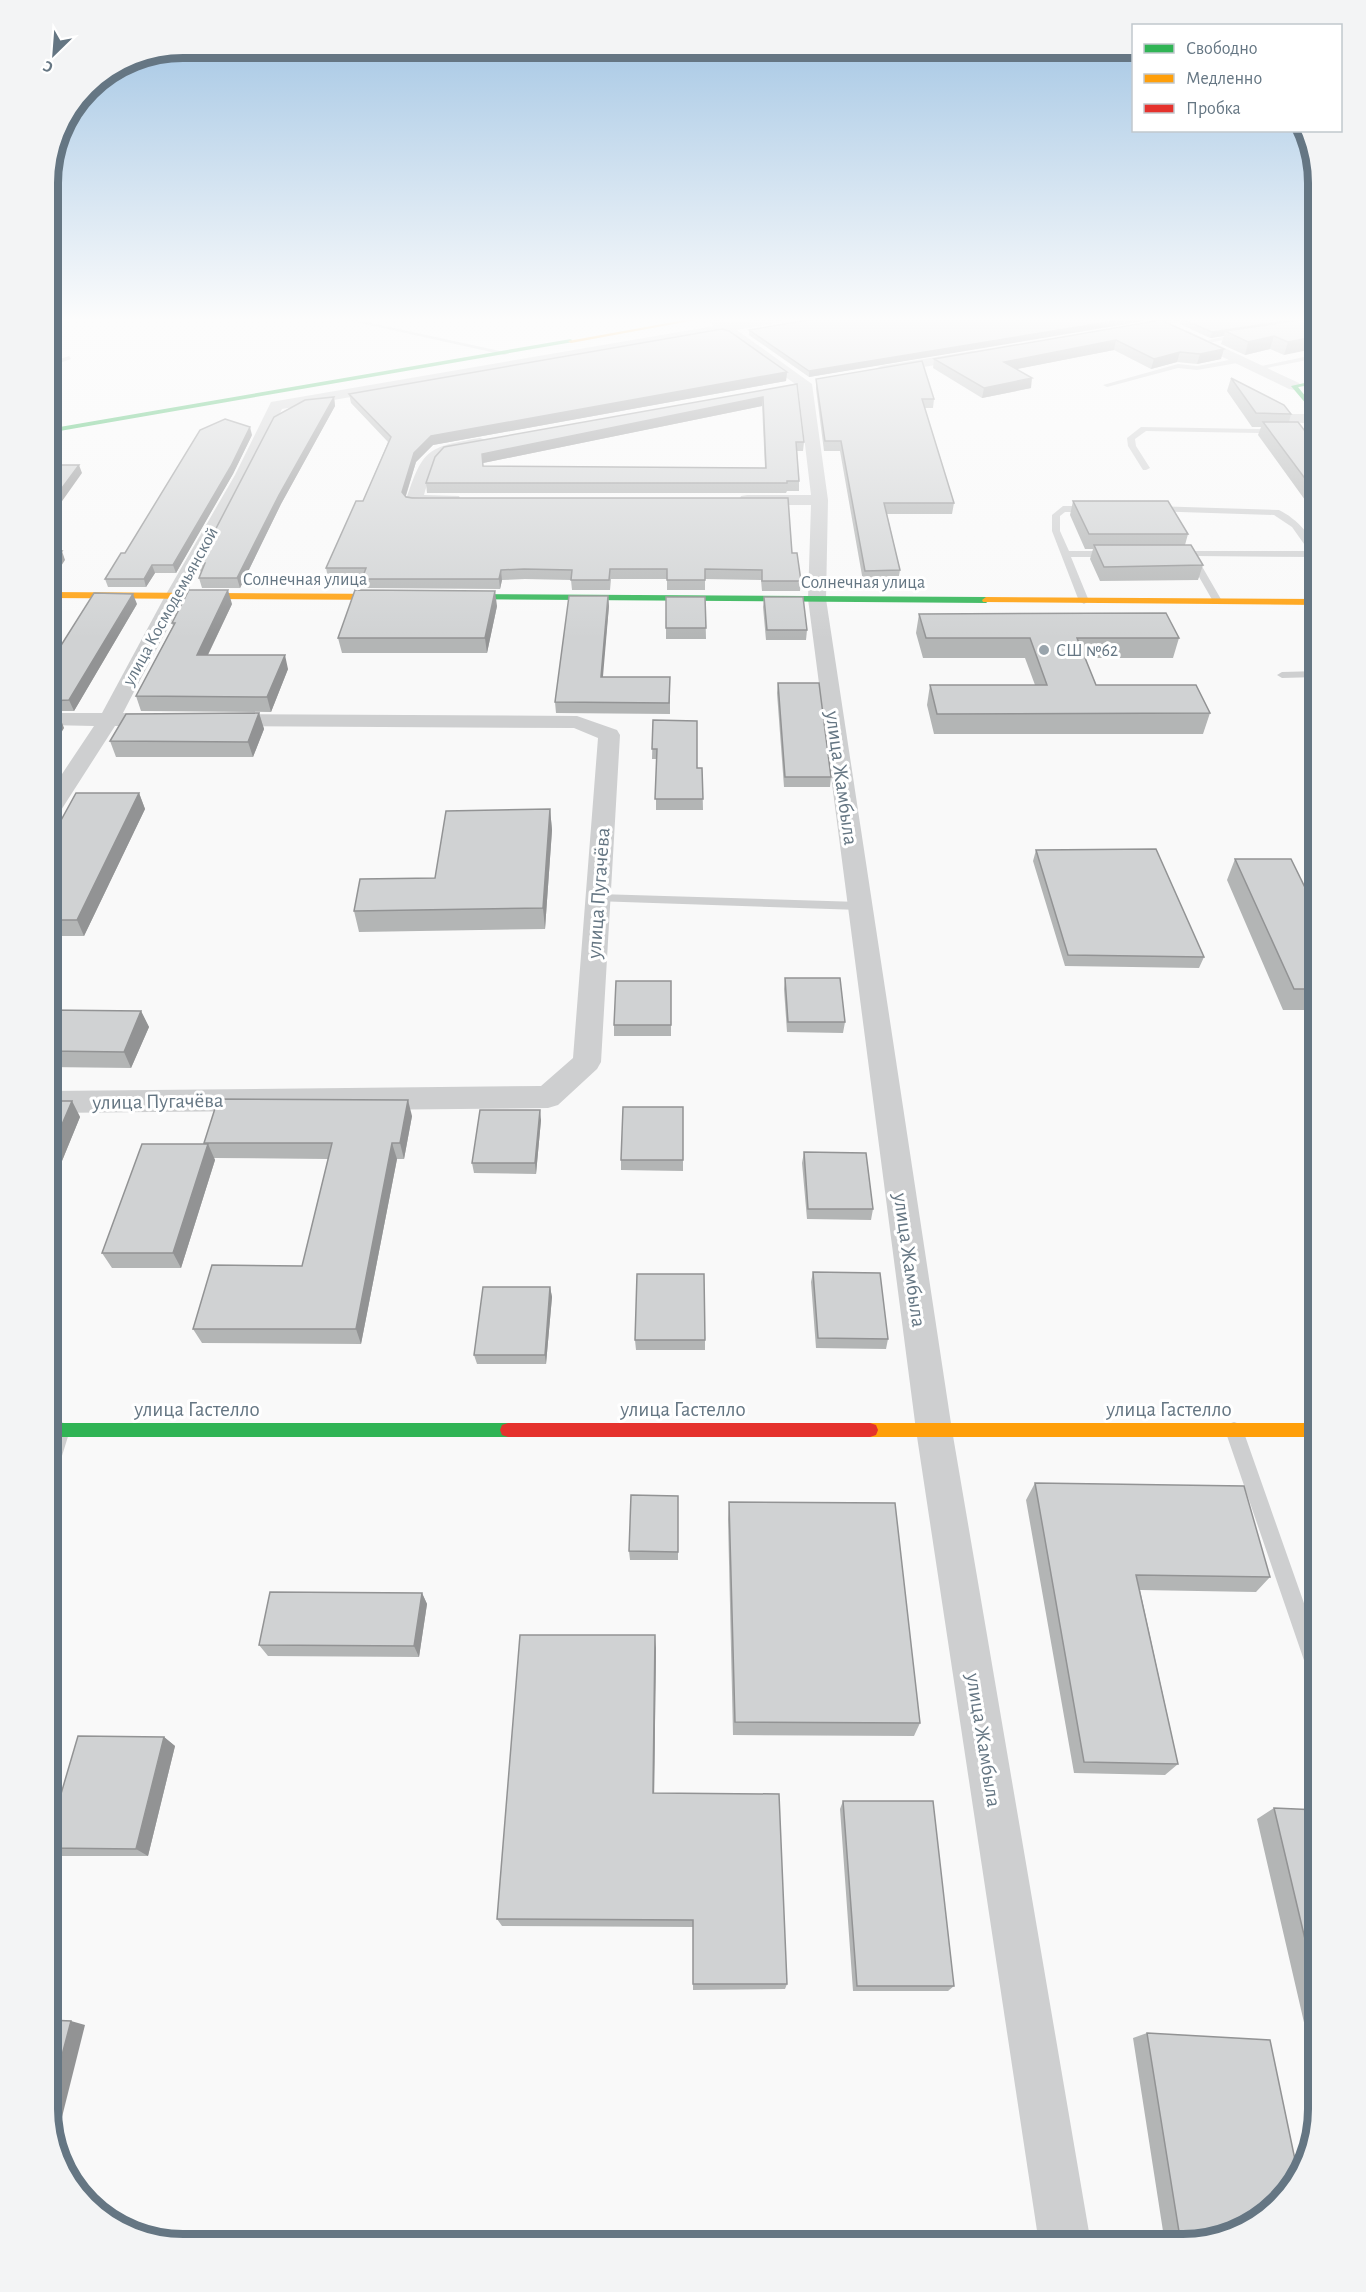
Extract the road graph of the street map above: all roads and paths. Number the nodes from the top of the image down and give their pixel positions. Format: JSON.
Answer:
{"nodes":[{"id":1,"x":85,"y":426,"type":"edge"},
{"id":2,"x":263,"y":426,"type":"edge"},
{"id":3,"x":808,"y":426,"type":"edge"},
{"id":4,"x":59,"y":430,"type":"edge"},
{"id":5,"x":1308,"y":432,"type":"edge"},
{"id":6,"x":498,"y":439,"type":"edge"},
{"id":7,"x":1146,"y":468,"type":"dead end"},
{"id":8,"x":474,"y":500,"type":"edge"},
{"id":9,"x":736,"y":500,"type":"edge"},
{"id":10,"x":820,"y":500,"type":"junction"},
{"id":11,"x":1097,"y":509,"type":"edge"},
{"id":12,"x":1142,"y":509,"type":"edge"},
{"id":13,"x":1308,"y":544,"type":"edge"},
{"id":14,"x":1122,"y":553,"type":"edge"},
{"id":15,"x":1167,"y":553,"type":"edge"},
{"id":16,"x":1190,"y":553,"type":"junction"},
{"id":17,"x":1065,"y":554,"type":"junction"},
{"id":18,"x":1308,"y":555,"type":"edge"},
{"id":19,"x":59,"y":595,"type":"edge"},
{"id":20,"x":174,"y":596,"type":"junction"},
{"id":21,"x":412,"y":597,"type":"edge"},
{"id":22,"x":436,"y":597,"type":"edge"},
{"id":23,"x":817,"y":599,"type":"junction"},
{"id":24,"x":1084,"y":601,"type":"junction"},
{"id":25,"x":1217,"y":601,"type":"junction"},
{"id":26,"x":1308,"y":602,"type":"edge"},
{"id":27,"x":1308,"y":674,"type":"edge"},
{"id":28,"x":1282,"y":675,"type":"dead end"},
{"id":29,"x":59,"y":719,"type":"edge"},
{"id":30,"x":109,"y":719,"type":"junction"},
{"id":31,"x":59,"y":797,"type":"edge"},
{"id":32,"x":598,"y":898,"type":"junction"},
{"id":33,"x":860,"y":906,"type":"junction"},
{"id":34,"x":59,"y":1102,"type":"edge"},
{"id":35,"x":58,"y":1430,"type":"edge"},
{"id":36,"x":933,"y":1430,"type":"junction"},
{"id":37,"x":1234,"y":1430,"type":"junction"},
{"id":38,"x":1308,"y":1430,"type":"edge"},
{"id":39,"x":1308,"y":1643,"type":"edge"},
{"id":40,"x":1063,"y":2234,"type":"edge"}],
"edges":[{"from":1,"to":4,"type":"street"},
{"from":2,"to":20,"type":"street","name":"улица Космодемьянской"},
{"from":3,"to":10,"type":"street","name":"улица Жамбыла"},
{"from":5,"to":7,"type":"lane"},
{"from":6,"to":8,"type":"street"},
{"from":9,"to":10,"type":"street"},
{"from":10,"to":23,"type":"street","name":"улица Жамбыла"},
{"from":11,"to":17,"type":"lane"},
{"from":12,"to":13,"type":"lane"},
{"from":14,"to":17,"type":"lane"},
{"from":15,"to":16,"type":"lane"},
{"from":16,"to":18,"type":"lane"},
{"from":16,"to":25,"type":"lane"},
{"from":17,"to":24,"type":"lane"},
{"from":19,"to":20,"type":"street","name":"Солнечная улица"},
{"from":20,"to":21,"type":"street","name":"Солнечная улица"},
{"from":20,"to":30,"type":"street","name":"улица Космодемьянской"},
{"from":22,"to":23,"type":"street","name":"Солнечная улица"},
{"from":23,"to":24,"type":"street","name":"Солнечная улица"},
{"from":23,"to":33,"type":"street","name":"улица Жамбыла"},
{"from":24,"to":25,"type":"street","name":"Солнечная улица"},
{"from":25,"to":26,"type":"street","name":"Солнечная улица"},
{"from":27,"to":28,"type":"lane"},
{"from":29,"to":30,"type":"street","name":"улица Пугачёва"},
{"from":30,"to":31,"type":"street","name":"улица Космодемьянской"},
{"from":30,"to":32,"type":"street","name":"улица Пугачёва"},
{"from":32,"to":33,"type":"lane"},
{"from":32,"to":34,"type":"street","name":"улица Пугачёва"},
{"from":33,"to":36,"type":"street","name":"улица Жамбыла"},
{"from":35,"to":36,"type":"street","name":"улица Гастелло"},
{"from":36,"to":37,"type":"street","name":"улица Гастелло"},
{"from":36,"to":40,"type":"street","name":"улица Жамбыла"},
{"from":37,"to":38,"type":"street","name":"улица Гастелло"},
{"from":37,"to":39,"type":"lane"}]}
